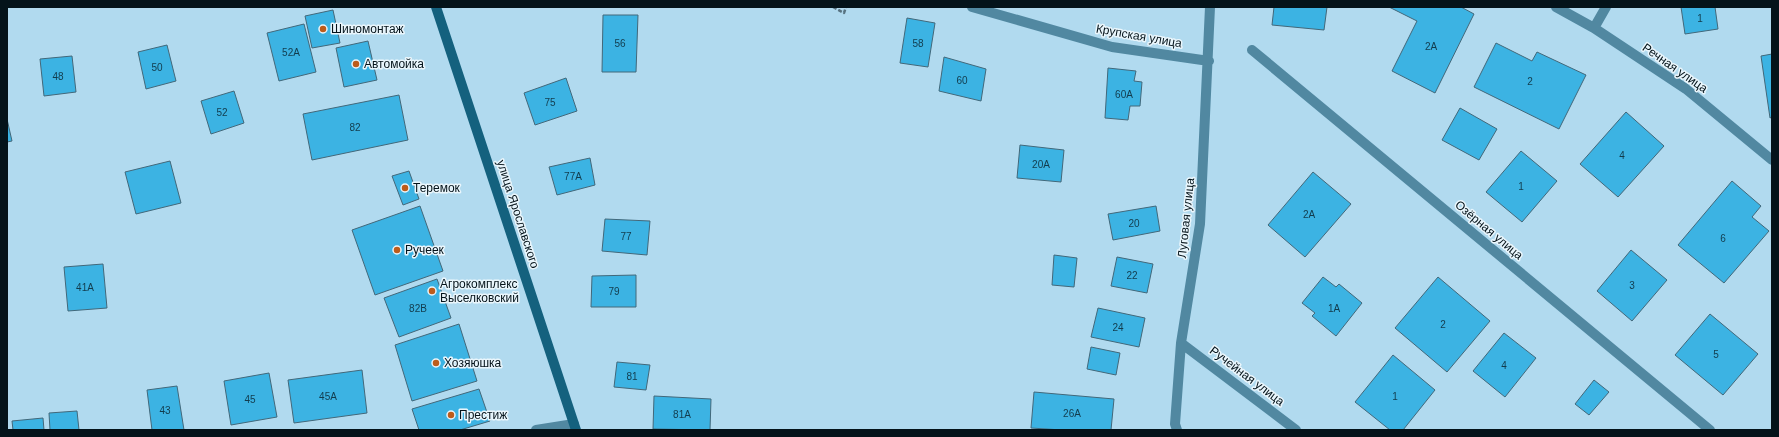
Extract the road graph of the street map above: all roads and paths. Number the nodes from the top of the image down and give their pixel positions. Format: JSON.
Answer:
{"nodes":[{"id":1,"x":436,"y":7,"type":"edge"},
{"id":2,"x":833,"y":7,"type":"edge"},
{"id":3,"x":846,"y":7,"type":"edge"},
{"id":4,"x":972,"y":7,"type":"edge"},
{"id":5,"x":1210,"y":7,"type":"edge"},
{"id":6,"x":1556,"y":7,"type":"edge"},
{"id":7,"x":1606,"y":7,"type":"edge"},
{"id":8,"x":1594,"y":28,"type":"junction"},
{"id":9,"x":1252,"y":50,"type":"dead end"},
{"id":10,"x":1209,"y":61,"type":"junction"},
{"id":11,"x":1772,"y":160,"type":"edge"},
{"id":12,"x":1182,"y":343,"type":"junction"},
{"id":13,"x":575,"y":427,"type":"edge"},
{"id":14,"x":536,"y":430,"type":"edge"},
{"id":15,"x":1177,"y":430,"type":"edge"},
{"id":16,"x":1296,"y":430,"type":"edge"},
{"id":17,"x":1710,"y":430,"type":"edge"}],
"edges":[{"from":1,"to":13,"type":"street","name":"улица Ярославского"},
{"from":2,"to":3,"type":"path"},
{"from":4,"to":10,"type":"street","name":"Крупская улица"},
{"from":5,"to":10,"type":"street","name":"Луговая улица"},
{"from":6,"to":8,"type":"street","name":"Речная улица"},
{"from":7,"to":8,"type":"street"},
{"from":8,"to":11,"type":"street","name":"Речная улица"},
{"from":9,"to":17,"type":"street","name":"Озёрная улица"},
{"from":10,"to":12,"type":"street","name":"Луговая улица"},
{"from":12,"to":15,"type":"street","name":"Луговая улица"},
{"from":12,"to":16,"type":"street","name":"Ручейная улица"},
{"from":13,"to":14,"type":"street"}]}
